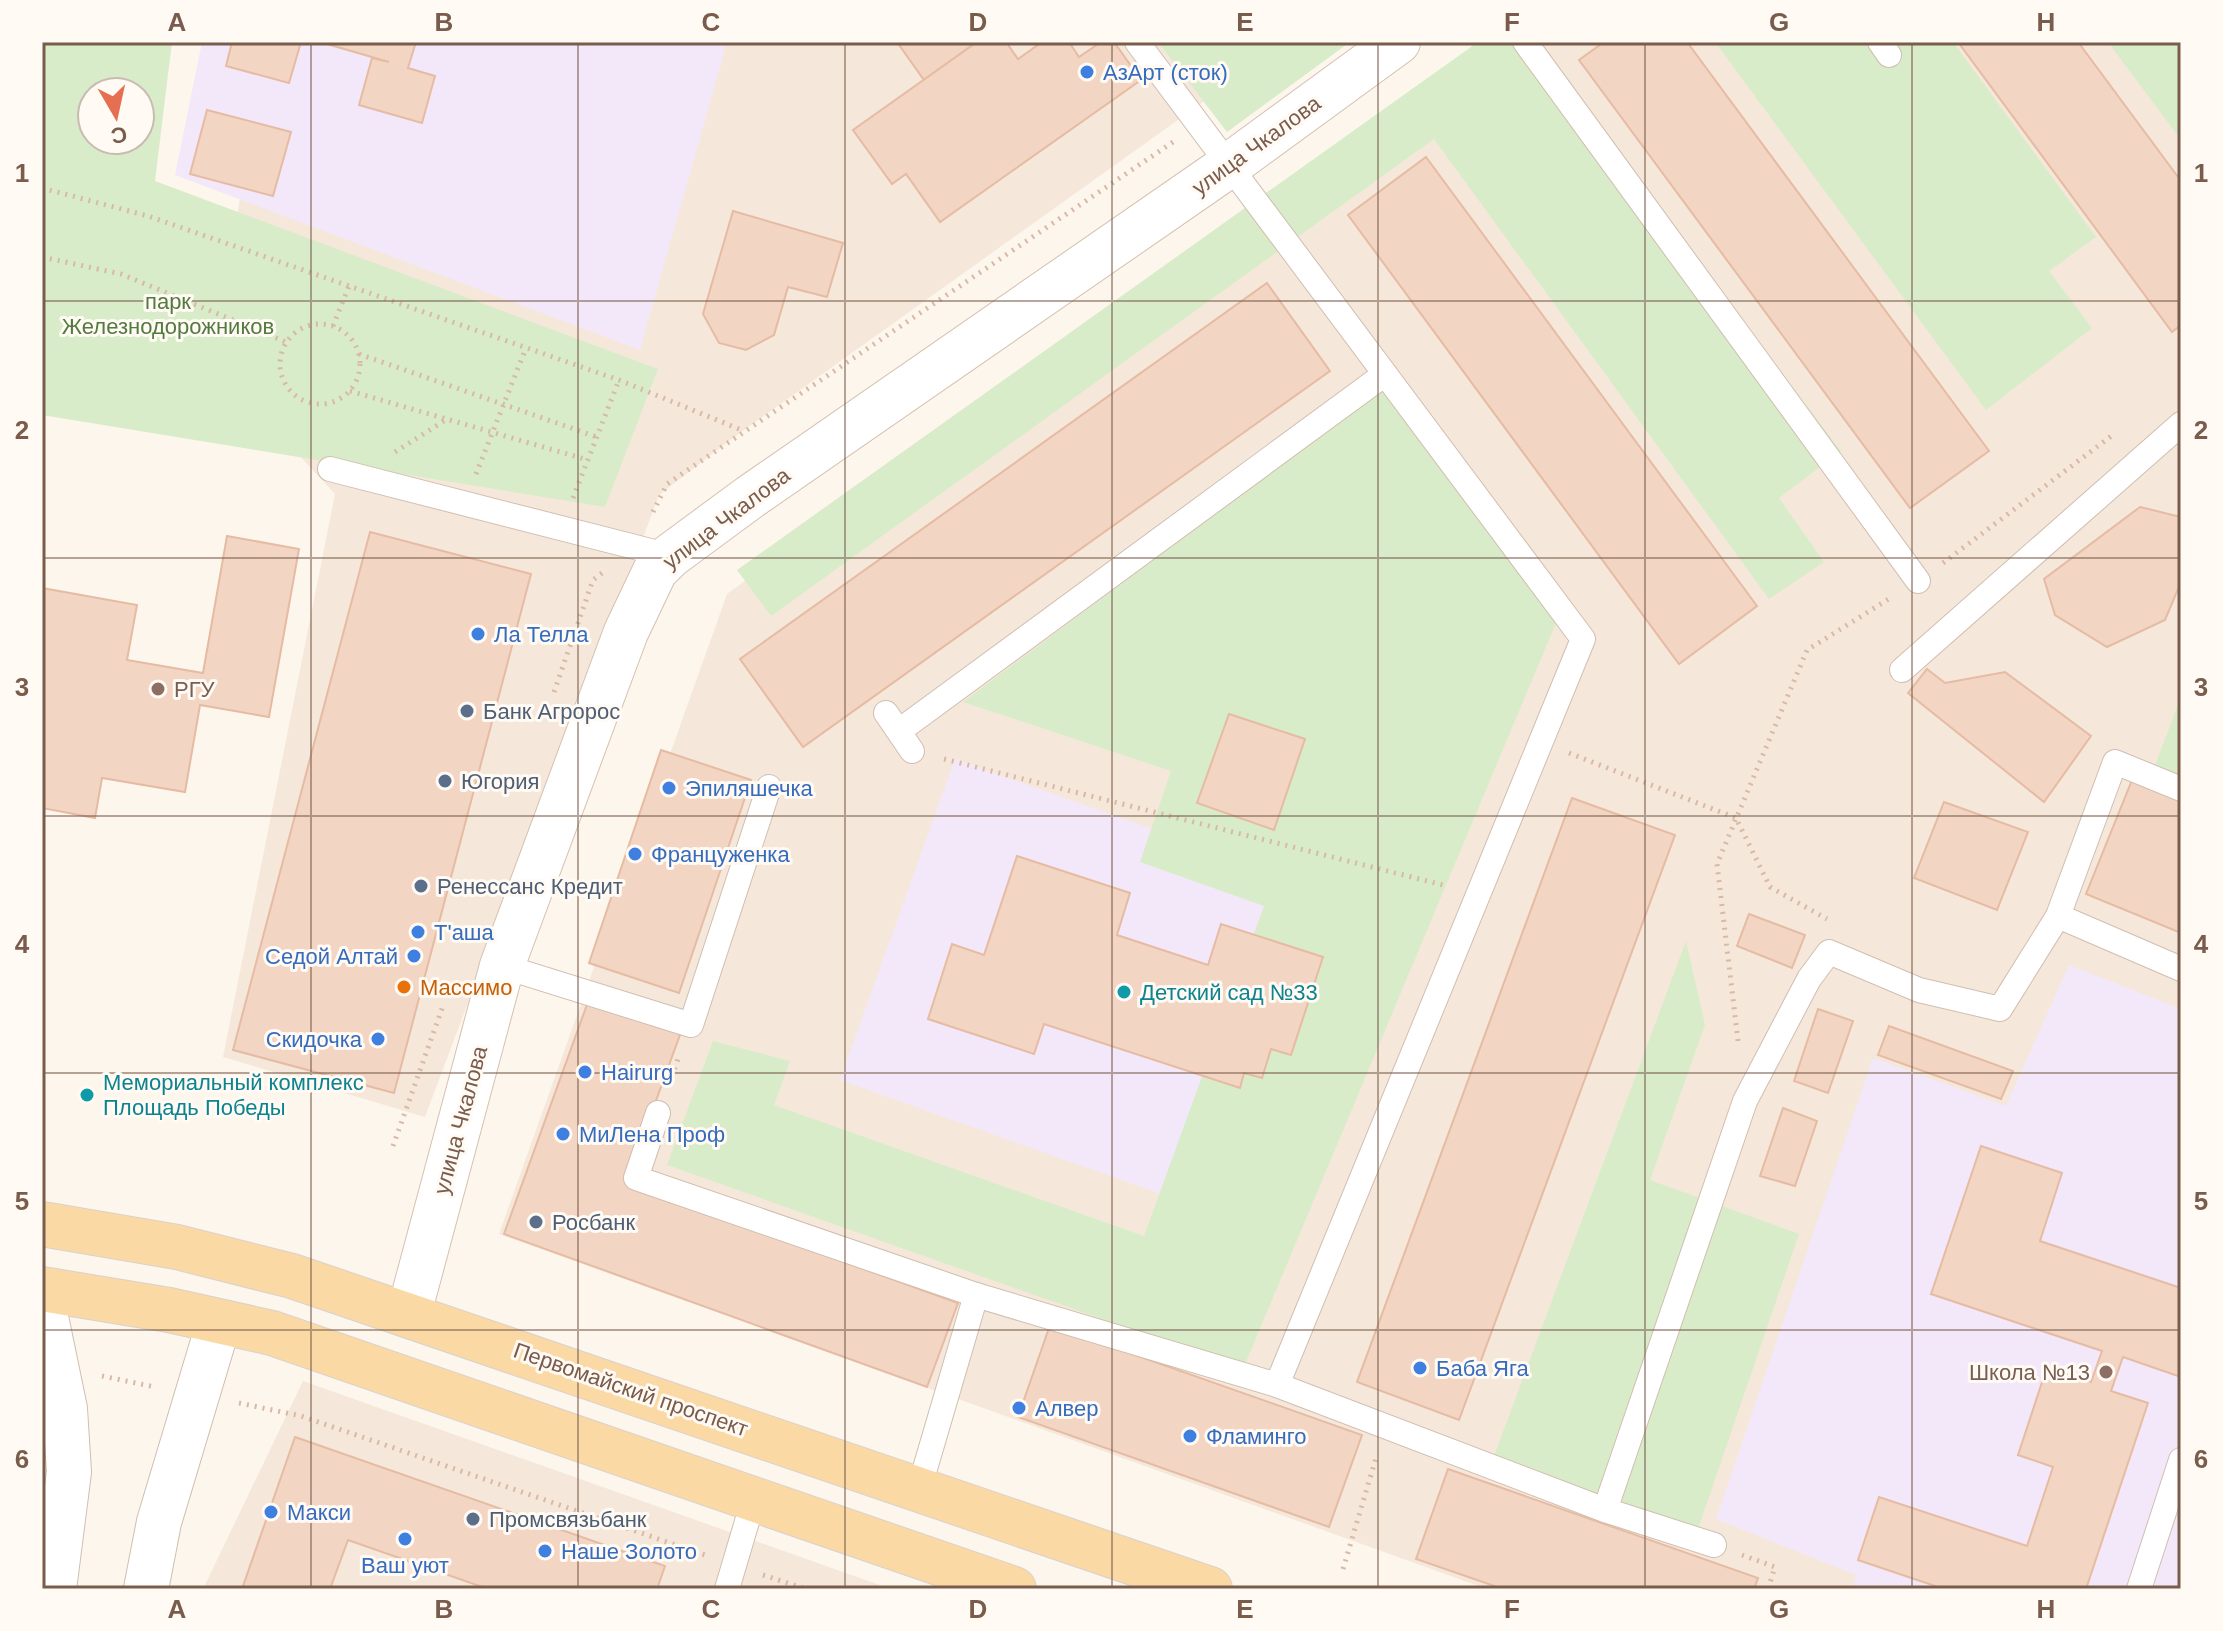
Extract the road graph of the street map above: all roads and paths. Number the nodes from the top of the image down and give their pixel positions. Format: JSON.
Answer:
{"nodes":[{"id":1,"x":1137,"y":42,"type":"edge"},
{"id":2,"x":1398,"y":42,"type":"edge"},
{"id":3,"x":1525,"y":42,"type":"edge"},
{"id":4,"x":1231,"y":164,"type":"junction"},
{"id":5,"x":42,"y":188,"type":"edge"},
{"id":6,"x":42,"y":257,"type":"edge"},
{"id":7,"x":349,"y":286,"type":"junction"},
{"id":8,"x":333,"y":326,"type":"junction"},
{"id":9,"x":286,"y":342,"type":"junction"},
{"id":10,"x":526,"y":348,"type":"junction"},
{"id":11,"x":359,"y":354,"type":"junction"},
{"id":12,"x":1385,"y":374,"type":"junction"},
{"id":13,"x":619,"y":380,"type":"junction"},
{"id":14,"x":350,"y":391,"type":"junction"},
{"id":15,"x":504,"y":403,"type":"junction"},
{"id":16,"x":448,"y":418,"type":"junction"},
{"id":17,"x":2181,"y":424,"type":"edge"},
{"id":18,"x":494,"y":430,"type":"junction"},
{"id":19,"x":2120,"y":430,"type":"dead end"},
{"id":20,"x":745,"y":431,"type":"dead end"},
{"id":21,"x":597,"y":437,"type":"junction"},
{"id":22,"x":588,"y":460,"type":"junction"},
{"id":23,"x":330,"y":469,"type":"dead end"},
{"id":24,"x":357,"y":477,"type":"junction"},
{"id":25,"x":464,"y":503,"type":"junction"},
{"id":26,"x":561,"y":528,"type":"junction"},
{"id":27,"x":670,"y":556,"type":"junction"},
{"id":28,"x":1918,"y":581,"type":"junction"},
{"id":29,"x":1902,"y":670,"type":"dead end"},
{"id":30,"x":899,"y":732,"type":"joint"},
{"id":31,"x":1541,"y":742,"type":"junction"},
{"id":32,"x":769,"y":787,"type":"dead end"},
{"id":33,"x":2181,"y":789,"type":"edge"},
{"id":34,"x":1736,"y":818,"type":"junction"},
{"id":35,"x":1479,"y":895,"type":"junction"},
{"id":36,"x":2058,"y":916,"type":"junction"},
{"id":37,"x":1829,"y":952,"type":"junction"},
{"id":38,"x":502,"y":966,"type":"junction"},
{"id":39,"x":2181,"y":969,"type":"edge"},
{"id":40,"x":691,"y":1025,"type":"junction"},
{"id":41,"x":1745,"y":1101,"type":"junction"},
{"id":42,"x":658,"y":1113,"type":"joint"},
{"id":43,"x":42,"y":1224,"type":"edge"},
{"id":44,"x":42,"y":1289,"type":"edge"},
{"id":45,"x":976,"y":1295,"type":"junction"},
{"id":46,"x":42,"y":1298,"type":"edge"},
{"id":47,"x":409,"y":1313,"type":"junction"},
{"id":48,"x":219,"y":1322,"type":"junction"},
{"id":49,"x":56,"y":1367,"type":"junction"},
{"id":50,"x":1277,"y":1385,"type":"junction"},
{"id":51,"x":197,"y":1395,"type":"junction"},
{"id":52,"x":1385,"y":1427,"type":"junction"},
{"id":53,"x":2181,"y":1460,"type":"edge"},
{"id":54,"x":919,"y":1489,"type":"junction"},
{"id":55,"x":754,"y":1498,"type":"junction"},
{"id":56,"x":1605,"y":1510,"type":"junction"},
{"id":57,"x":1714,"y":1545,"type":"joint"},
{"id":58,"x":735,"y":1565,"type":"junction"},
{"id":59,"x":1343,"y":1569,"type":"dead end"},
{"id":60,"x":54,"y":1589,"type":"edge"},
{"id":61,"x":146,"y":1589,"type":"edge"},
{"id":62,"x":727,"y":1589,"type":"edge"},
{"id":63,"x":806,"y":1589,"type":"edge"},
{"id":64,"x":1014,"y":1589,"type":"edge"},
{"id":65,"x":1210,"y":1589,"type":"edge"},
{"id":66,"x":1768,"y":1589,"type":"edge"},
{"id":67,"x":2139,"y":1589,"type":"edge"}],
"edges":[{"from":1,"to":4,"type":"lane"},
{"from":2,"to":4,"type":"street","name":"улица Чкалова"},
{"from":3,"to":28,"type":"lane"},
{"from":4,"to":12,"type":"lane"},
{"from":4,"to":27,"type":"street","name":"улица Чкалова"},
{"from":5,"to":7,"type":"path"},
{"from":6,"to":9,"type":"path"},
{"from":7,"to":8,"type":"path"},
{"from":7,"to":10,"type":"path"},
{"from":8,"to":9,"type":"path"},
{"from":8,"to":11,"type":"path"},
{"from":9,"to":14,"type":"path"},
{"from":10,"to":13,"type":"path"},
{"from":10,"to":15,"type":"path"},
{"from":11,"to":14,"type":"path"},
{"from":11,"to":15,"type":"path"},
{"from":12,"to":30,"type":"lane"},
{"from":12,"to":31,"type":"lane"},
{"from":13,"to":20,"type":"path"},
{"from":13,"to":21,"type":"path"},
{"from":14,"to":16,"type":"path"},
{"from":15,"to":18,"type":"path"},
{"from":15,"to":21,"type":"path"},
{"from":16,"to":18,"type":"path"},
{"from":16,"to":24,"type":"path"},
{"from":17,"to":29,"type":"lane"},
{"from":18,"to":22,"type":"path"},
{"from":18,"to":25,"type":"path"},
{"from":19,"to":28,"type":"path"},
{"from":21,"to":22,"type":"path"},
{"from":22,"to":26,"type":"path"},
{"from":23,"to":24,"type":"lane"},
{"from":24,"to":25,"type":"lane"},
{"from":25,"to":26,"type":"lane"},
{"from":26,"to":27,"type":"lane"},
{"from":27,"to":38,"type":"street","name":"улица Чкалова"},
{"from":28,"to":34,"type":"path"},
{"from":30,"to":35,"type":"path"},
{"from":31,"to":34,"type":"path"},
{"from":31,"to":35,"type":"lane"},
{"from":32,"to":40,"type":"lane"},
{"from":33,"to":36,"type":"lane"},
{"from":34,"to":37,"type":"path"},
{"from":34,"to":41,"type":"path"},
{"from":35,"to":50,"type":"lane"},
{"from":36,"to":37,"type":"lane"},
{"from":36,"to":39,"type":"lane"},
{"from":37,"to":41,"type":"lane"},
{"from":38,"to":40,"type":"lane"},
{"from":38,"to":47,"type":"street","name":"улица Чкалова"},
{"from":40,"to":42,"type":"path"},
{"from":41,"to":56,"type":"lane"},
{"from":42,"to":45,"type":"lane"},
{"from":43,"to":47,"type":"main road","name":"Первомайский проспект"},
{"from":44,"to":48,"type":"main road"},
{"from":45,"to":50,"type":"lane"},
{"from":45,"to":54,"type":"lane"},
{"from":46,"to":49,"type":"street"},
{"from":47,"to":54,"type":"main road","name":"Первомайский проспект"},
{"from":48,"to":51,"type":"street"},
{"from":48,"to":55,"type":"main road"},
{"from":49,"to":51,"type":"path"},
{"from":49,"to":60,"type":"street"},
{"from":50,"to":52,"type":"lane"},
{"from":51,"to":58,"type":"path"},
{"from":51,"to":61,"type":"street"},
{"from":52,"to":56,"type":"lane"},
{"from":52,"to":59,"type":"path"},
{"from":53,"to":67,"type":"lane"},
{"from":54,"to":65,"type":"main road","name":"Первомайский проспект"},
{"from":55,"to":58,"type":"lane"},
{"from":55,"to":64,"type":"main road"},
{"from":56,"to":57,"type":"lane"},
{"from":57,"to":66,"type":"path"},
{"from":58,"to":62,"type":"lane"},
{"from":58,"to":63,"type":"path"}]}
